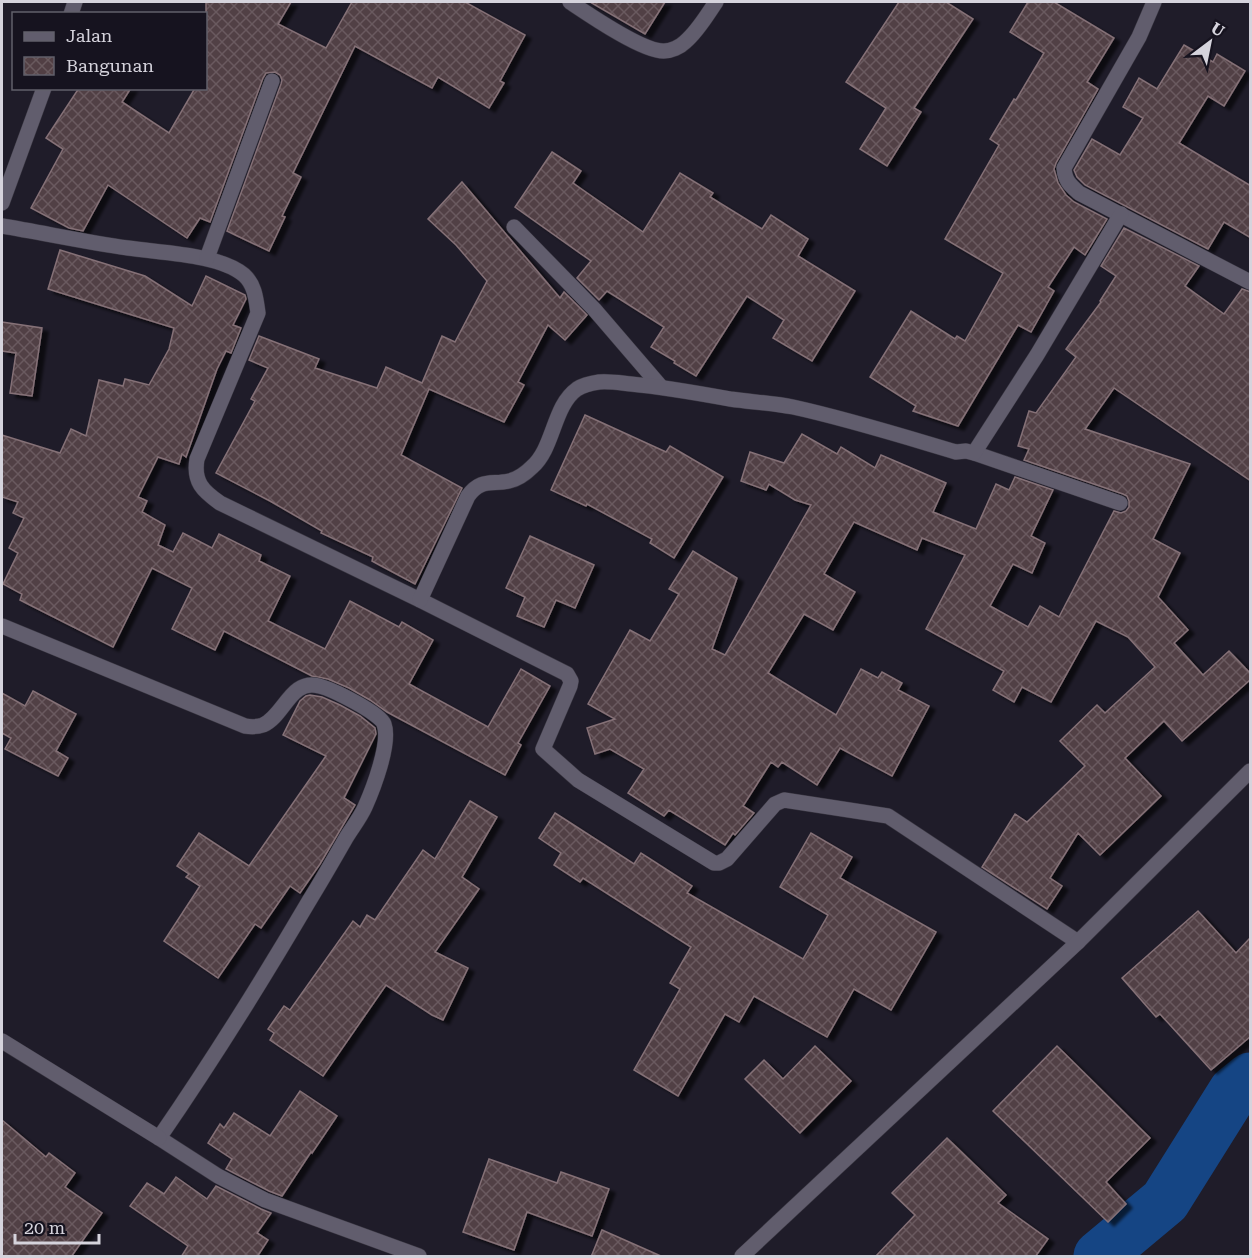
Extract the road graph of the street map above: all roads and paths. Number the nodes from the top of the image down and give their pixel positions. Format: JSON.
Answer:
{"nodes":[{"id":1,"x":570,"y":2,"type":"edge"},
{"id":2,"x":716,"y":2,"type":"edge"},
{"id":3,"x":1154,"y":2,"type":"edge"},
{"id":4,"x":272,"y":81,"type":"dead end"},
{"id":5,"x":43,"y":90,"type":"edge"},
{"id":6,"x":2,"y":203,"type":"edge"},
{"id":7,"x":1121,"y":214,"type":"junction"},
{"id":8,"x":2,"y":226,"type":"edge"},
{"id":9,"x":513,"y":226,"type":"dead end"},
{"id":10,"x":207,"y":258,"type":"junction"},
{"id":11,"x":1251,"y":282,"type":"edge"},
{"id":12,"x":661,"y":387,"type":"junction"},
{"id":13,"x":975,"y":453,"type":"junction"},
{"id":14,"x":1120,"y":503,"type":"dead end"},
{"id":15,"x":420,"y":600,"type":"junction"},
{"id":16,"x":2,"y":626,"type":"edge"},
{"id":17,"x":1251,"y":771,"type":"edge"},
{"id":18,"x":1078,"y":942,"type":"junction"},
{"id":19,"x":2,"y":1041,"type":"edge"},
{"id":20,"x":159,"y":1138,"type":"junction"},
{"id":21,"x":419,"y":1257,"type":"edge"},
{"id":22,"x":742,"y":1257,"type":"edge"}],
"edges":[{"from":1,"to":2,"type":"street"},
{"from":3,"to":7,"type":"street"},
{"from":4,"to":10,"type":"street"},
{"from":5,"to":6,"type":"street"},
{"from":7,"to":11,"type":"street"},
{"from":7,"to":13,"type":"street"},
{"from":8,"to":10,"type":"street"},
{"from":9,"to":12,"type":"street"},
{"from":10,"to":15,"type":"street"},
{"from":12,"to":13,"type":"street"},
{"from":12,"to":15,"type":"street"},
{"from":13,"to":14,"type":"street"},
{"from":15,"to":18,"type":"street"},
{"from":16,"to":20,"type":"street"},
{"from":17,"to":18,"type":"street"},
{"from":18,"to":22,"type":"street"},
{"from":19,"to":20,"type":"street"},
{"from":20,"to":21,"type":"street"}]}
